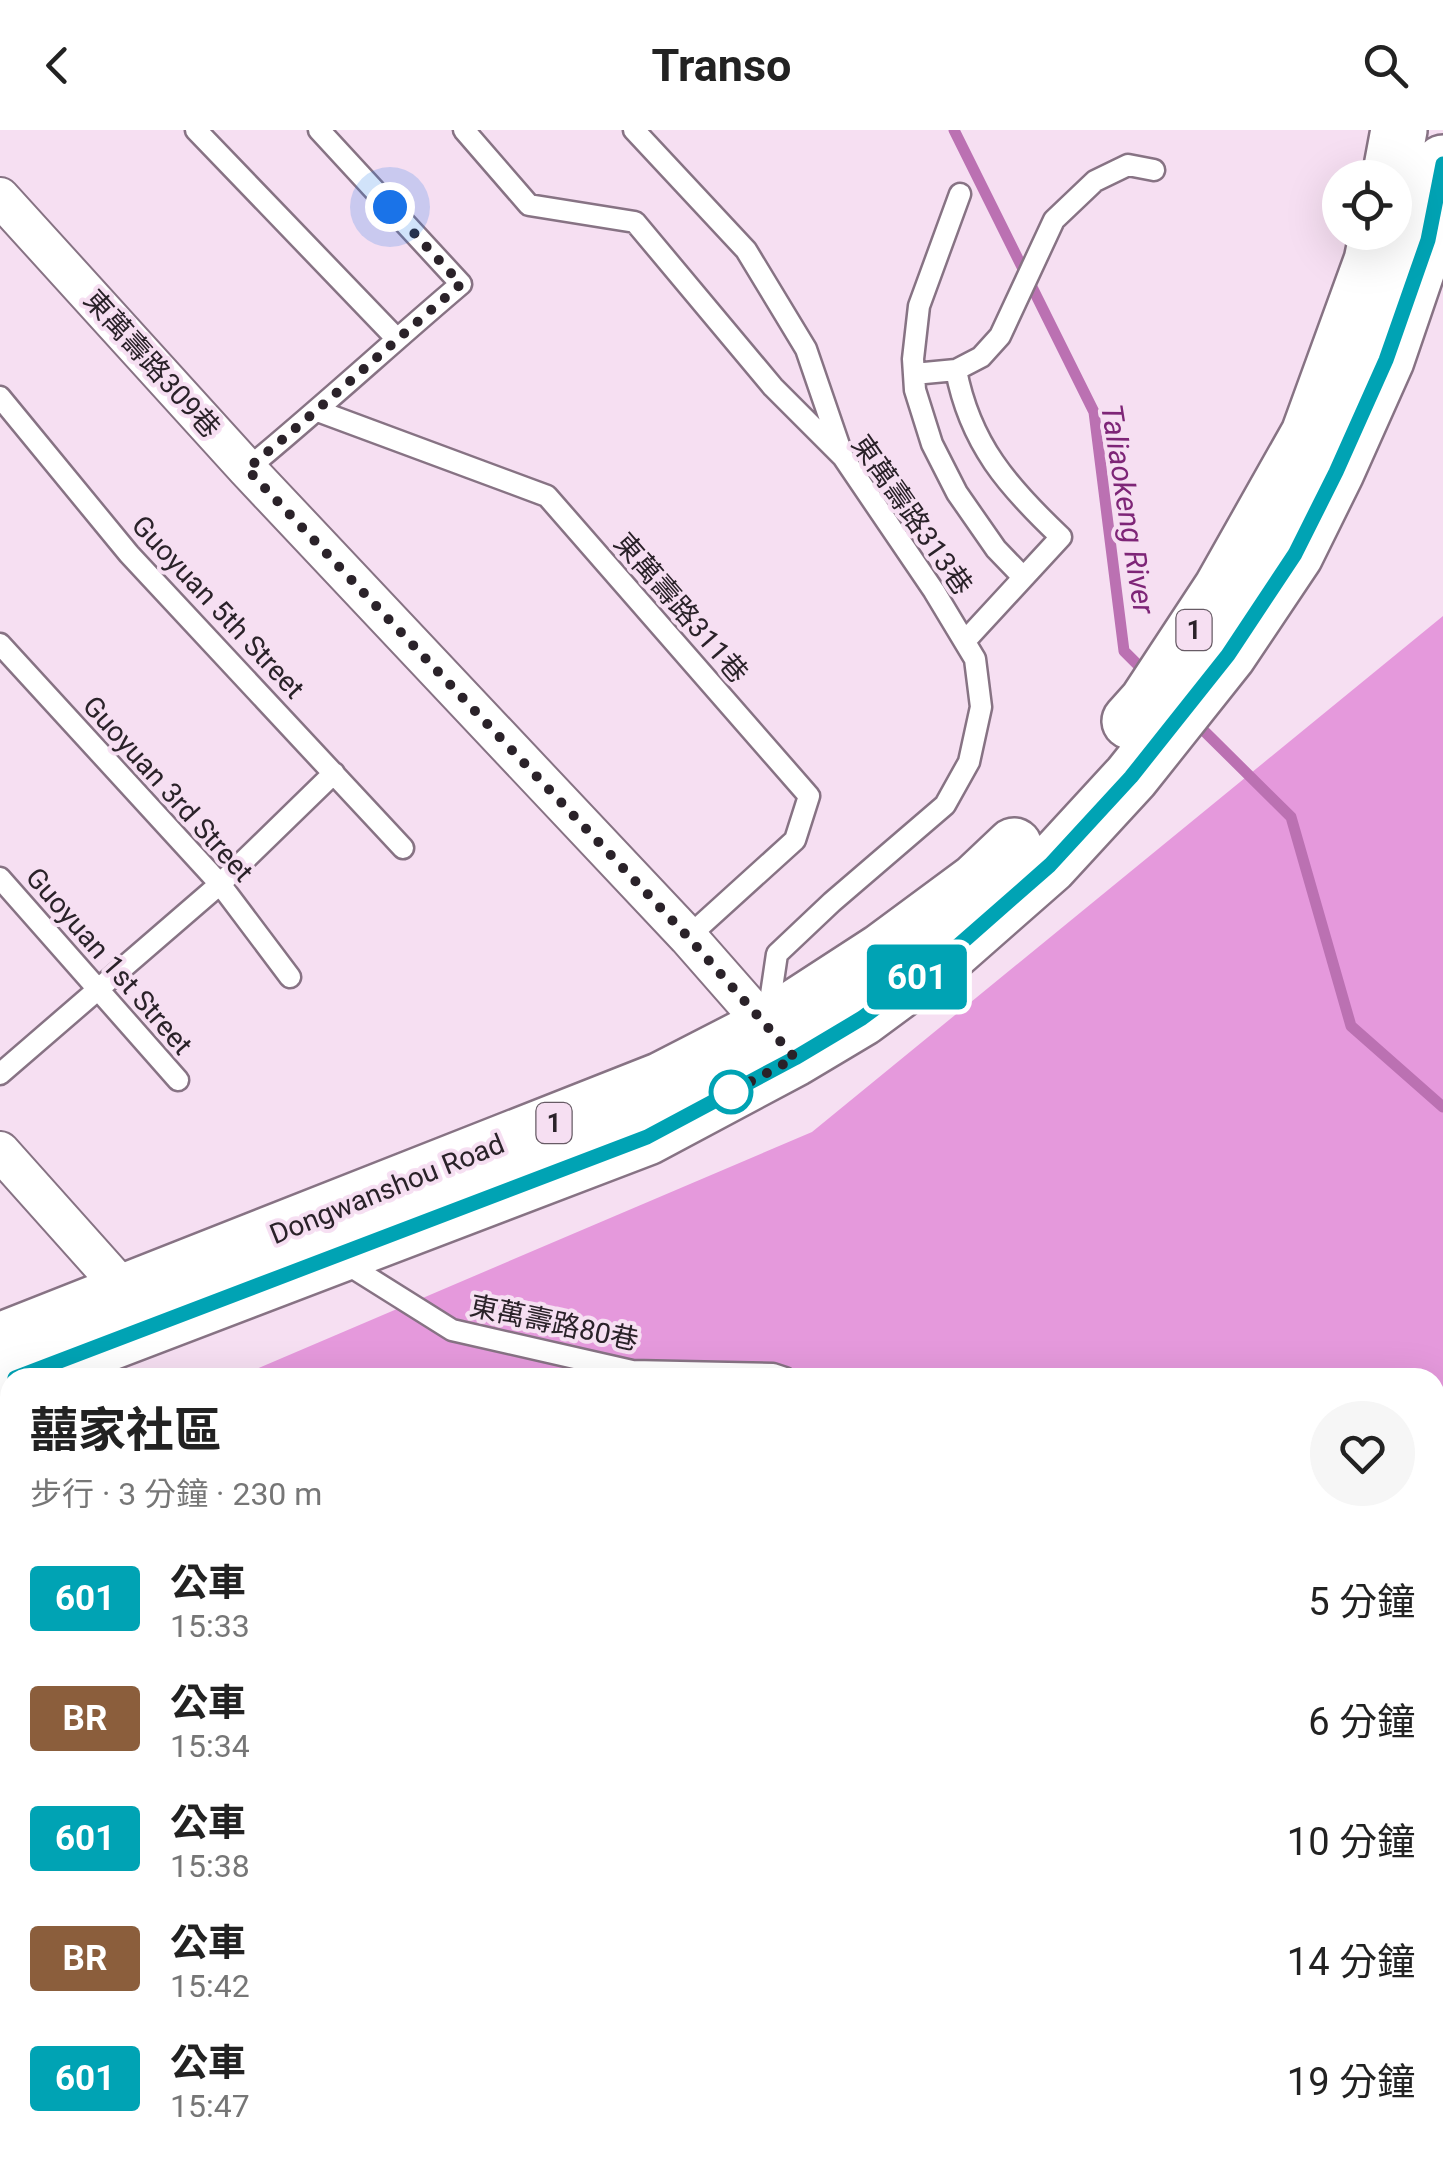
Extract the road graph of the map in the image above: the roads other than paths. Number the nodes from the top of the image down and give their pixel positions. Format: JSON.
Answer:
{"nodes":[{"id":1,"x":196,"y":130,"type":"edge"},
{"id":2,"x":319,"y":130,"type":"edge"},
{"id":3,"x":464,"y":130,"type":"edge"},
{"id":4,"x":634,"y":130,"type":"edge"},
{"id":5,"x":1400,"y":130,"type":"edge"},
{"id":6,"x":1394,"y":160,"type":"edge"},
{"id":7,"x":1443,"y":163,"type":"edge"},
{"id":8,"x":1154,"y":170,"type":"dead end"},
{"id":9,"x":960,"y":194,"type":"dead end"},
{"id":10,"x":0,"y":198,"type":"edge"},
{"id":11,"x":1374,"y":250,"type":"edge"},
{"id":12,"x":396,"y":339,"type":"junction"},
{"id":13,"x":956,"y":370,"type":"junction"},
{"id":14,"x":914,"y":374,"type":"junction"},
{"id":15,"x":0,"y":397,"type":"edge"},
{"id":16,"x":318,"y":411,"type":"junction"},
{"id":17,"x":1323,"y":453,"type":"junction"},
{"id":18,"x":843,"y":457,"type":"junction"},
{"id":19,"x":247,"y":469,"type":"junction"},
{"id":20,"x":1023,"y":577,"type":"junction"},
{"id":21,"x":964,"y":641,"type":"junction"},
{"id":22,"x":0,"y":644,"type":"edge"},
{"id":23,"x":334,"y":773,"type":"junction"},
{"id":24,"x":403,"y":848,"type":"dead end"},
{"id":25,"x":0,"y":878,"type":"edge"},
{"id":26,"x":220,"y":884,"type":"junction"},
{"id":27,"x":688,"y":937,"type":"junction"},
{"id":28,"x":290,"y":977,"type":"dead end"},
{"id":29,"x":97,"y":990,"type":"junction"},
{"id":30,"x":781,"y":1042,"type":"junction"},
{"id":31,"x":0,"y":1074,"type":"edge"},
{"id":32,"x":178,"y":1080,"type":"dead end"},
{"id":33,"x":0,"y":1151,"type":"edge"},
{"id":34,"x":332,"y":1256,"type":"junction"},
{"id":35,"x":126,"y":1292,"type":"junction"},
{"id":36,"x":0,"y":1341,"type":"edge"},
{"id":37,"x":42,"y":1368,"type":"edge"},
{"id":38,"x":615,"y":1368,"type":"edge"}],
"edges":[{"from":1,"to":12,"type":"lane"},
{"from":2,"to":12,"type":"lane"},
{"from":3,"to":18,"type":"lane","name":"東萬壽路313巷"},
{"from":4,"to":18,"type":"lane"},
{"from":5,"to":6,"type":"main road"},
{"from":7,"to":17,"type":"main road","number":"1"},
{"from":8,"to":13,"type":"lane"},
{"from":9,"to":14,"type":"lane"},
{"from":10,"to":19,"type":"street","name":"東萬壽路309巷"},
{"from":11,"to":17,"type":"main road","number":"1"},
{"from":12,"to":16,"type":"lane"},
{"from":13,"to":14,"type":"lane"},
{"from":13,"to":20,"type":"lane"},
{"from":14,"to":20,"type":"lane"},
{"from":15,"to":23,"type":"lane","name":"Guoyuan 5th Street"},
{"from":16,"to":19,"type":"lane"},
{"from":16,"to":27,"type":"lane","name":"東萬壽路311巷"},
{"from":17,"to":30,"type":"main road","name":"Dongwanshou Road","number":"1"},
{"from":17,"to":30,"type":"main road","name":"Dongwanshou Road","number":"1"},
{"from":18,"to":21,"type":"lane","name":"東萬壽路313巷"},
{"from":19,"to":27,"type":"street","name":"東萬壽路309巷"},
{"from":20,"to":21,"type":"lane"},
{"from":21,"to":30,"type":"lane","name":"東萬壽路313巷"},
{"from":22,"to":26,"type":"lane","name":"Guoyuan 3rd Street"},
{"from":23,"to":24,"type":"lane","name":"Guoyuan 5th Street"},
{"from":23,"to":26,"type":"lane"},
{"from":25,"to":29,"type":"lane","name":"Guoyuan 1st Street"},
{"from":26,"to":28,"type":"lane","name":"Guoyuan 3rd Street"},
{"from":26,"to":29,"type":"lane"},
{"from":27,"to":30,"type":"street","name":"東萬壽路309巷"},
{"from":29,"to":31,"type":"lane"},
{"from":29,"to":32,"type":"lane","name":"Guoyuan 1st Street"},
{"from":30,"to":34,"type":"main road","name":"Dongwanshou Road","number":"1"},
{"from":30,"to":35,"type":"main road","name":"Dongwanshou Road","number":"1"},
{"from":33,"to":35,"type":"street"},
{"from":34,"to":37,"type":"main road","name":"Dongwanshou Road","number":"1"},
{"from":34,"to":38,"type":"lane","name":"東萬壽路80巷"},
{"from":35,"to":36,"type":"main road","name":"Dongwanshou Road","number":"1"}]}
